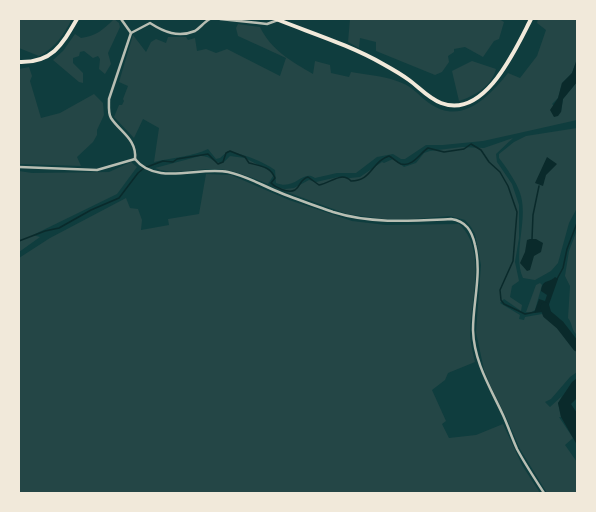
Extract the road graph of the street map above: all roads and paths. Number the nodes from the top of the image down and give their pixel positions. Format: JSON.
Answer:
{"nodes":[{"id":1,"x":77,"y":19,"type":"edge"},
{"id":2,"x":121,"y":19,"type":"edge"},
{"id":3,"x":210,"y":19,"type":"edge"},
{"id":4,"x":220,"y":19,"type":"edge"},
{"id":5,"x":277,"y":19,"type":"edge"},
{"id":6,"x":531,"y":19,"type":"edge"},
{"id":7,"x":131,"y":33,"type":"junction"},
{"id":8,"x":19,"y":62,"type":"edge"},
{"id":9,"x":135,"y":159,"type":"junction"},
{"id":10,"x":19,"y":167,"type":"edge"},
{"id":11,"x":544,"y":493,"type":"edge"}],
"edges":[{"from":1,"to":8,"type":"main road"},
{"from":2,"to":7,"type":"street"},
{"from":3,"to":7,"type":"street"},
{"from":4,"to":5,"type":"street"},
{"from":5,"to":6,"type":"main road"},
{"from":7,"to":9,"type":"street"},
{"from":9,"to":10,"type":"street"},
{"from":9,"to":11,"type":"street"}]}
